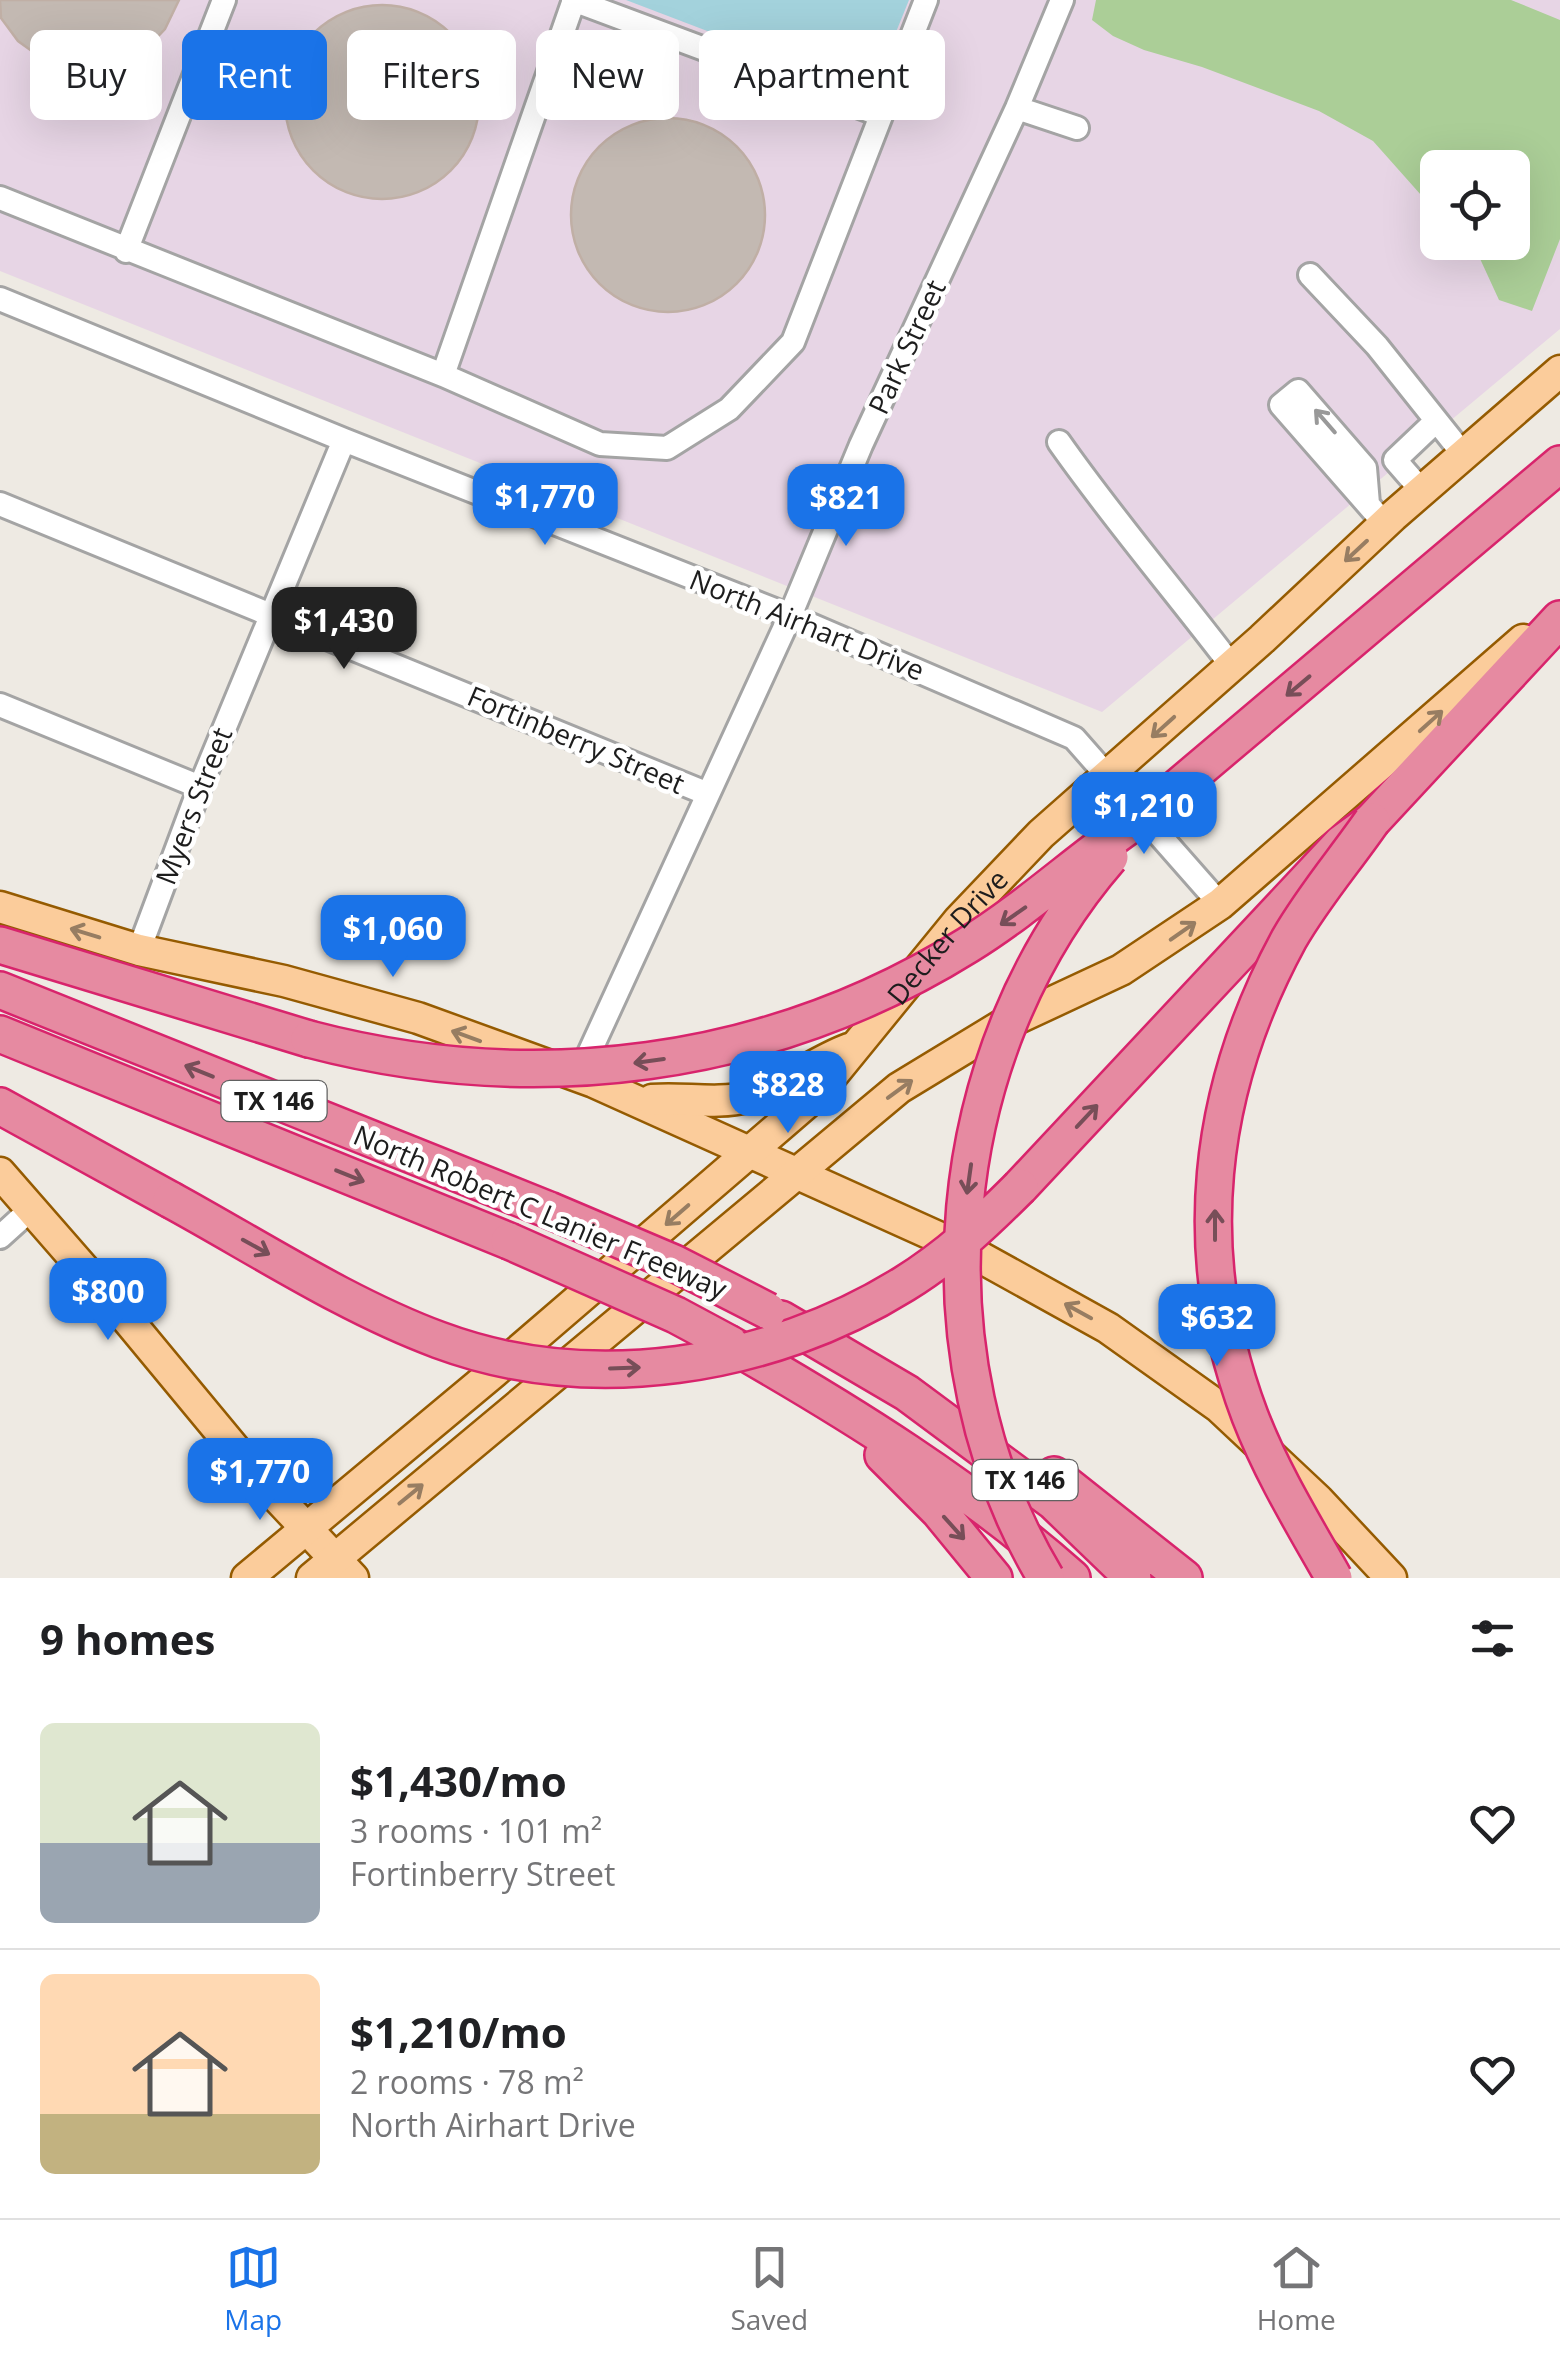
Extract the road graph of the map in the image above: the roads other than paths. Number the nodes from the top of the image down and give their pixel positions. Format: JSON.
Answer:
{"nodes":[{"id":1,"x":224,"y":0,"type":"edge"},
{"id":2,"x":574,"y":0,"type":"edge"},
{"id":3,"x":926,"y":0,"type":"edge"},
{"id":4,"x":1062,"y":0,"type":"edge"},
{"id":5,"x":914,"y":30,"type":"edge"},
{"id":6,"x":699,"y":47,"type":"edge"},
{"id":7,"x":1016,"y":108,"type":"junction"},
{"id":8,"x":879,"y":120,"type":"edge"},
{"id":9,"x":1077,"y":128,"type":"dead end"},
{"id":10,"x":0,"y":198,"type":"edge"},
{"id":11,"x":126,"y":251,"type":"junction"},
{"id":12,"x":1310,"y":275,"type":"dead end"},
{"id":13,"x":0,"y":299,"type":"edge"},
{"id":14,"x":1560,"y":371,"type":"edge"},
{"id":15,"x":443,"y":375,"type":"junction"},
{"id":16,"x":1435,"y":422,"type":"junction"},
{"id":17,"x":344,"y":440,"type":"junction"},
{"id":18,"x":1058,"y":442,"type":"dead end"},
{"id":19,"x":1463,"y":454,"type":"junction"},
{"id":20,"x":1560,"y":464,"type":"edge"},
{"id":21,"x":1422,"y":491,"type":"junction"},
{"id":22,"x":0,"y":504,"type":"edge"},
{"id":23,"x":1376,"y":514,"type":"junction"},
{"id":24,"x":1560,"y":609,"type":"edge"},
{"id":25,"x":271,"y":613,"type":"junction"},
{"id":26,"x":790,"y":616,"type":"junction"},
{"id":27,"x":1560,"y":619,"type":"edge"},
{"id":28,"x":1231,"y":665,"type":"junction"},
{"id":29,"x":0,"y":705,"type":"edge"},
{"id":30,"x":1108,"y":776,"type":"junction"},
{"id":31,"x":200,"y":787,"type":"junction"},
{"id":32,"x":708,"y":794,"type":"junction"},
{"id":33,"x":1146,"y":814,"type":"junction"},
{"id":34,"x":1372,"y":820,"type":"junction"},
{"id":35,"x":1220,"y":904,"type":"junction"},
{"id":36,"x":0,"y":907,"type":"edge"},
{"id":37,"x":0,"y":944,"type":"edge"},
{"id":38,"x":139,"y":950,"type":"junction"},
{"id":39,"x":0,"y":990,"type":"edge"},
{"id":40,"x":0,"y":1034,"type":"edge"},
{"id":41,"x":861,"y":1044,"type":"junction"},
{"id":42,"x":578,"y":1076,"type":"junction"},
{"id":43,"x":637,"y":1101,"type":"junction"},
{"id":44,"x":0,"y":1106,"type":"edge"},
{"id":45,"x":842,"y":1137,"type":"junction"},
{"id":46,"x":751,"y":1152,"type":"junction"},
{"id":47,"x":0,"y":1173,"type":"edge"},
{"id":48,"x":798,"y":1174,"type":"junction"},
{"id":49,"x":853,"y":1199,"type":"junction"},
{"id":50,"x":31,"y":1209,"type":"junction"},
{"id":51,"x":0,"y":1238,"type":"edge"},
{"id":52,"x":808,"y":1388,"type":"junction"},
{"id":53,"x":907,"y":1393,"type":"junction"},
{"id":54,"x":307,"y":1528,"type":"junction"},
{"id":55,"x":344,"y":1567,"type":"edge"},
{"id":56,"x":247,"y":1578,"type":"edge"},
{"id":57,"x":312,"y":1578,"type":"edge"},
{"id":58,"x":994,"y":1578,"type":"edge"},
{"id":59,"x":1046,"y":1578,"type":"edge"},
{"id":60,"x":1072,"y":1578,"type":"edge"},
{"id":61,"x":1134,"y":1578,"type":"edge"},
{"id":62,"x":1184,"y":1578,"type":"edge"},
{"id":63,"x":1334,"y":1578,"type":"edge"},
{"id":64,"x":1391,"y":1578,"type":"edge"}],
"edges":[{"from":1,"to":11,"type":"street"},
{"from":2,"to":6,"type":"street"},
{"from":2,"to":15,"type":"street"},
{"from":3,"to":5,"type":"street"},
{"from":4,"to":7,"type":"street","name":"Park Street"},
{"from":7,"to":9,"type":"street"},
{"from":7,"to":26,"type":"street","name":"Park Street"},
{"from":8,"to":15,"type":"street"},
{"from":10,"to":11,"type":"street"},
{"from":11,"to":15,"type":"street"},
{"from":12,"to":16,"type":"street"},
{"from":13,"to":17,"type":"street","name":"North Airhart Drive"},
{"from":14,"to":19,"type":"main road","name":"Decker Drive"},
{"from":16,"to":19,"type":"street"},
{"from":16,"to":21,"type":"street"},
{"from":17,"to":25,"type":"street","name":"Myers Street"},
{"from":17,"to":26,"type":"street","name":"North Airhart Drive"},
{"from":18,"to":28,"type":"street"},
{"from":19,"to":21,"type":"main road","name":"Decker Drive"},
{"from":20,"to":33,"type":"highway","one_way":true},
{"from":21,"to":23,"type":"main road","name":"Decker Drive"},
{"from":22,"to":25,"type":"street","name":"Fortinberry Street"},
{"from":23,"to":23,"type":"street","one_way":true},
{"from":23,"to":28,"type":"main road","name":"Decker Drive","one_way":true},
{"from":35,"to":24,"type":"main road","one_way":true},
{"from":25,"to":31,"type":"street","name":"Myers Street"},
{"from":25,"to":32,"type":"street","name":"Fortinberry Street"},
{"from":26,"to":30,"type":"street","name":"North Airhart Drive"},
{"from":26,"to":32,"type":"street","name":"Park Street"},
{"from":27,"to":34,"type":"highway"},
{"from":28,"to":30,"type":"main road","name":"Decker Drive","one_way":true},
{"from":29,"to":31,"type":"street"},
{"from":30,"to":35,"type":"street","name":"North Airhart Drive"},
{"from":30,"to":41,"type":"main road","name":"Decker Drive"},
{"from":31,"to":38,"type":"street","name":"Myers Street"},
{"from":32,"to":42,"type":"street","name":"Park Street"},
{"from":33,"to":37,"type":"highway","one_way":true,"bridge":true},
{"from":33,"to":59,"type":"highway","one_way":true,"bridge":true},
{"from":44,"to":34,"type":"highway","one_way":true,"bridge":true},
{"from":63,"to":34,"type":"highway","one_way":true,"bridge":true},
{"from":45,"to":35,"type":"main road","one_way":true},
{"from":38,"to":36,"type":"main road","one_way":true},
{"from":42,"to":38,"type":"main road","one_way":true},
{"from":53,"to":39,"type":"highway","name":"North Robert C Lanier Freeway","number":"TX 146","one_way":true,"bridge":true},
{"from":40,"to":52,"type":"highway","name":"North Robert C Lanier Freeway","number":"TX 146","one_way":true,"bridge":true},
{"from":41,"to":43,"type":"main road"},
{"from":41,"to":46,"type":"main road","name":"Decker Drive"},
{"from":42,"to":43,"type":"main road"},
{"from":43,"to":46,"type":"main road"},
{"from":45,"to":48,"type":"main road"},
{"from":45,"to":49,"type":"main road"},
{"from":46,"to":48,"type":"main road"},
{"from":46,"to":54,"type":"main road","name":"Decker Drive","one_way":true},
{"from":47,"to":50,"type":"main road"},
{"from":48,"to":49,"type":"main road"},
{"from":55,"to":48,"type":"main road","one_way":true},
{"from":64,"to":49,"type":"main road","one_way":true},
{"from":50,"to":51,"type":"street"},
{"from":50,"to":54,"type":"main road"},
{"from":52,"to":58,"type":"highway","one_way":true},
{"from":52,"to":60,"type":"highway","name":"North Robert C Lanier Freeway","number":"TX 146"},
{"from":53,"to":61,"type":"highway","name":"North Robert C Lanier Freeway","number":"TX 146"},
{"from":53,"to":62,"type":"highway"},
{"from":54,"to":55,"type":"main road"},
{"from":54,"to":56,"type":"main road","name":"Decker Drive"},
{"from":55,"to":57,"type":"main road"}]}
